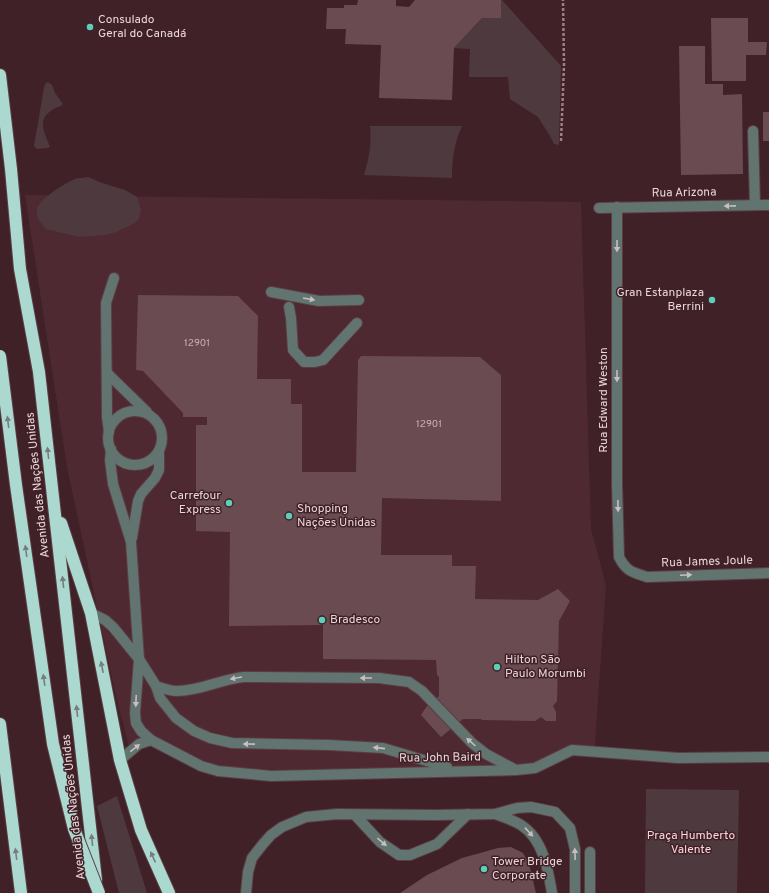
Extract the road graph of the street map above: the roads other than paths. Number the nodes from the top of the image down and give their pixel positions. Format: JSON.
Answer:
{"nodes":[{"id":1,"x":0,"y":75,"type":"edge"},
{"id":2,"x":753,"y":132,"type":"dead end"},
{"id":3,"x":755,"y":205,"type":"junction"},
{"id":4,"x":769,"y":205,"type":"edge"},
{"id":5,"x":617,"y":207,"type":"junction"},
{"id":6,"x":599,"y":208,"type":"dead end"},
{"id":7,"x":114,"y":278,"type":"dead end"},
{"id":8,"x":271,"y":292,"type":"dead end"},
{"id":9,"x":359,"y":300,"type":"dead end"},
{"id":10,"x":289,"y":307,"type":"dead end"},
{"id":11,"x":357,"y":323,"type":"dead end"},
{"id":12,"x":0,"y":356,"type":"edge"},
{"id":13,"x":107,"y":373,"type":"junction"},
{"id":14,"x":148,"y":414,"type":"junction"},
{"id":15,"x":109,"y":432,"type":"junction"},
{"id":16,"x":111,"y":449,"type":"junction"},
{"id":17,"x":159,"y":451,"type":"junction"},
{"id":18,"x":54,"y":501,"type":"junction"},
{"id":19,"x":131,"y":542,"type":"junction"},
{"id":20,"x":769,"y":573,"type":"edge"},
{"id":21,"x":647,"y":577,"type":"joint"},
{"id":22,"x":91,"y":613,"type":"junction"},
{"id":23,"x":139,"y":659,"type":"junction"},
{"id":24,"x":156,"y":686,"type":"junction"},
{"id":25,"x":0,"y":724,"type":"edge"},
{"id":26,"x":151,"y":740,"type":"junction"},
{"id":27,"x":769,"y":757,"type":"edge"},
{"id":28,"x":120,"y":760,"type":"junction"},
{"id":29,"x":457,"y":770,"type":"junction"},
{"id":30,"x":516,"y":770,"type":"junction"},
{"id":31,"x":468,"y":814,"type":"junction"},
{"id":32,"x":495,"y":814,"type":"junction"},
{"id":33,"x":355,"y":815,"type":"junction"},
{"id":34,"x":590,"y":852,"type":"dead end"},
{"id":35,"x":248,"y":872,"type":"junction"},
{"id":36,"x":21,"y":893,"type":"edge"},
{"id":37,"x":98,"y":893,"type":"edge"},
{"id":38,"x":169,"y":893,"type":"edge"},
{"id":39,"x":246,"y":893,"type":"edge"},
{"id":40,"x":253,"y":893,"type":"edge"},
{"id":41,"x":552,"y":893,"type":"edge"},
{"id":42,"x":575,"y":893,"type":"edge"},
{"id":43,"x":590,"y":893,"type":"edge"}],
"edges":[{"from":18,"to":1,"type":"highway","name":"Avenida das Nações Unidas","one_way":true},
{"from":2,"to":3,"type":"street"},
{"from":3,"to":4,"type":"street","name":"Rua Arizona"},
{"from":3,"to":5,"type":"street","name":"Rua Arizona","one_way":true},
{"from":5,"to":6,"type":"street","name":"Rua Arizona"},
{"from":5,"to":21,"type":"street","name":"Rua Edward Weston","one_way":true},
{"from":7,"to":13,"type":"street"},
{"from":8,"to":9,"type":"street","one_way":true},
{"from":10,"to":11,"type":"street"},
{"from":37,"to":12,"type":"highway","one_way":true,"bridge":true},
{"from":13,"to":14,"type":"street"},
{"from":13,"to":15,"type":"street"},
{"from":14,"to":15,"type":"street"},
{"from":14,"to":17,"type":"street"},
{"from":15,"to":16,"type":"street"},
{"from":16,"to":17,"type":"street"},
{"from":16,"to":19,"type":"street"},
{"from":17,"to":19,"type":"street"},
{"from":18,"to":22,"type":"highway"},
{"from":37,"to":18,"type":"highway","name":"Avenida das Nações Unidas","one_way":true},
{"from":19,"to":23,"type":"street","name":"Rua John Baird"},
{"from":21,"to":20,"type":"street","name":"Rua James Joule","one_way":true},
{"from":22,"to":23,"type":"street"},
{"from":28,"to":22,"type":"highway","one_way":true},
{"from":23,"to":24,"type":"street"},
{"from":23,"to":26,"type":"street","name":"Rua John Baird","one_way":true},
{"from":29,"to":24,"type":"street","one_way":true},
{"from":30,"to":24,"type":"street","one_way":true},
{"from":36,"to":25,"type":"highway","one_way":true},
{"from":28,"to":26,"type":"street","one_way":true},
{"from":26,"to":29,"type":"street","name":"Rua John Baird"},
{"from":27,"to":30,"type":"street","name":"Rua John Baird"},
{"from":38,"to":28,"type":"highway","one_way":true},
{"from":29,"to":30,"type":"street","name":"Rua John Baird"},
{"from":31,"to":32,"type":"street"},
{"from":31,"to":33,"type":"street"},
{"from":33,"to":31,"type":"street","one_way":true},
{"from":32,"to":41,"type":"street","one_way":true},
{"from":42,"to":32,"type":"street","one_way":true},
{"from":33,"to":35,"type":"street"},
{"from":34,"to":43,"type":"street"},
{"from":35,"to":39,"type":"street"},
{"from":35,"to":40,"type":"street"}]}
